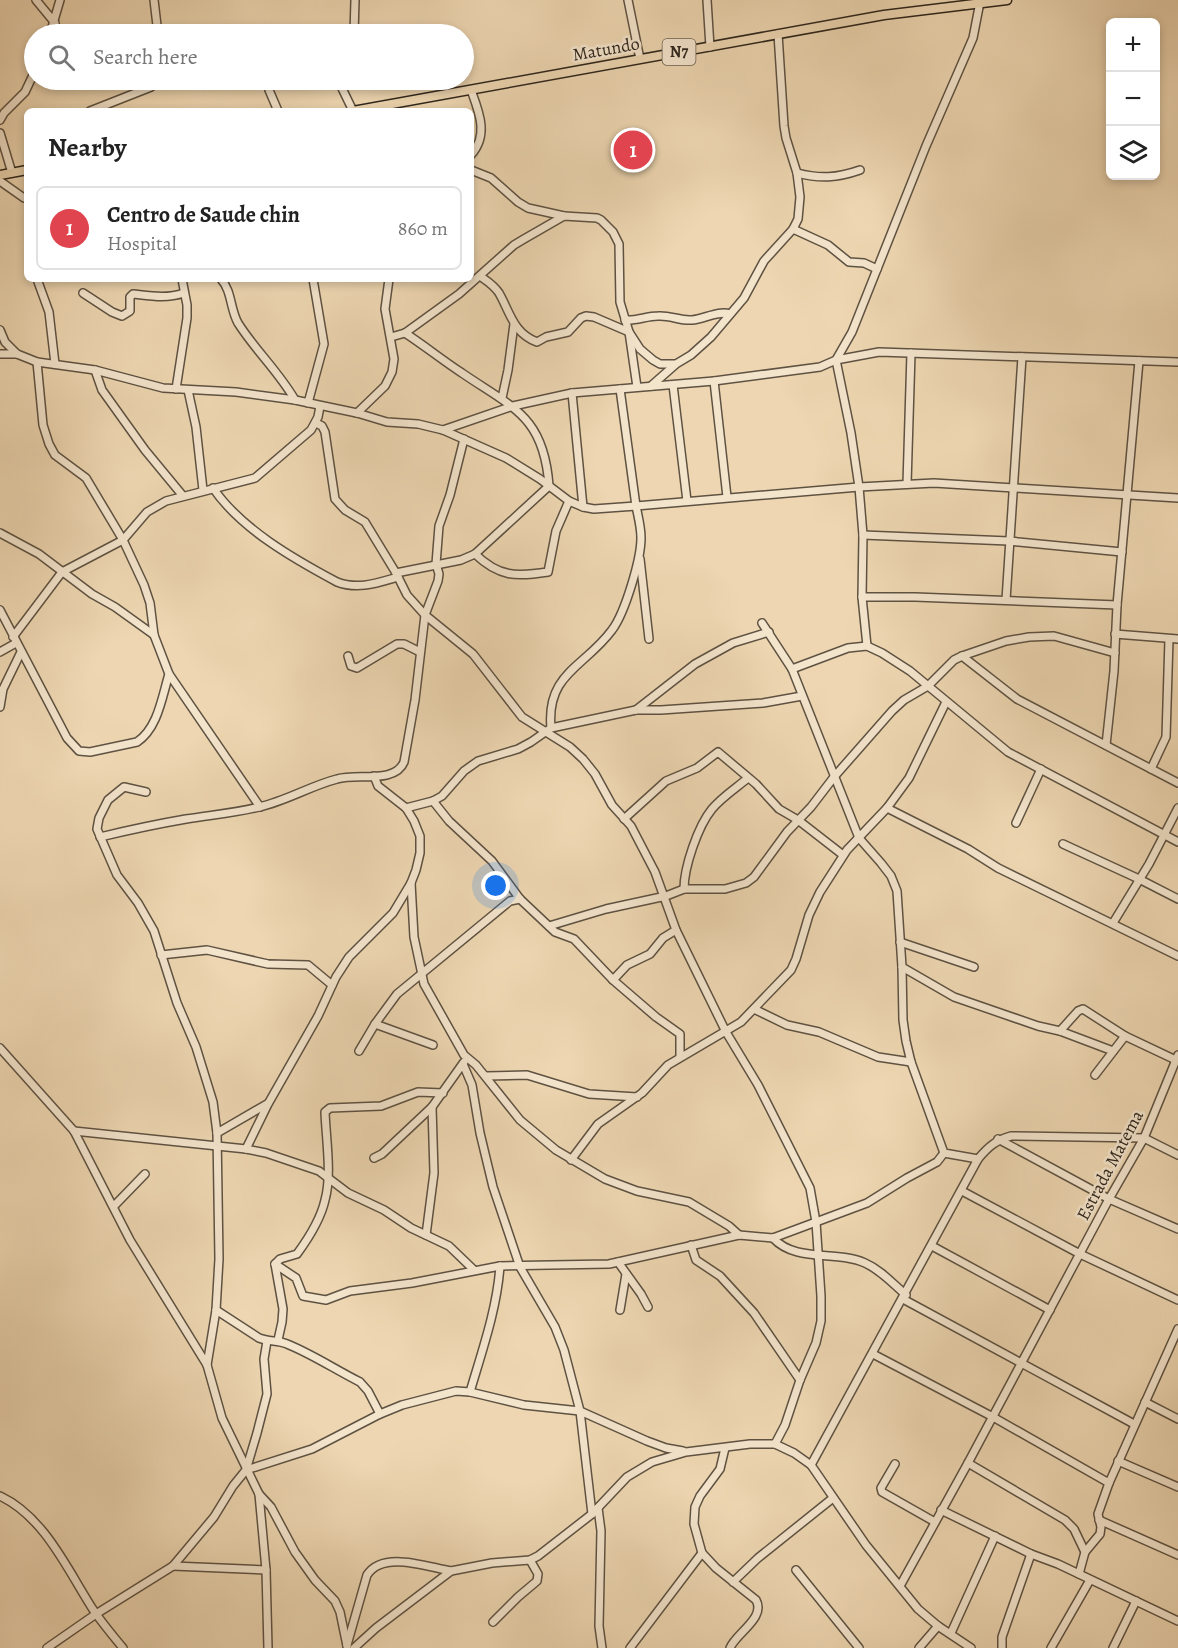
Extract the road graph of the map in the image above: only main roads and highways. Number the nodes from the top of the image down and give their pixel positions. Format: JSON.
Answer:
{"nodes":[{"id":1,"x":1007,"y":0,"type":"edge"},
{"id":2,"x":474,"y":89,"type":"edge"},
{"id":3,"x":471,"y":90,"type":"edge"},
{"id":4,"x":380,"y":108,"type":"edge"},
{"id":5,"x":24,"y":171,"type":"edge"},
{"id":6,"x":0,"y":175,"type":"edge"}],
"edges":[{"from":1,"to":2,"type":"main road","name":"Matundo","number":"N7"},
{"from":3,"to":4,"type":"main road","name":"Matundo","number":"N7"},
{"from":5,"to":6,"type":"main road"}]}
